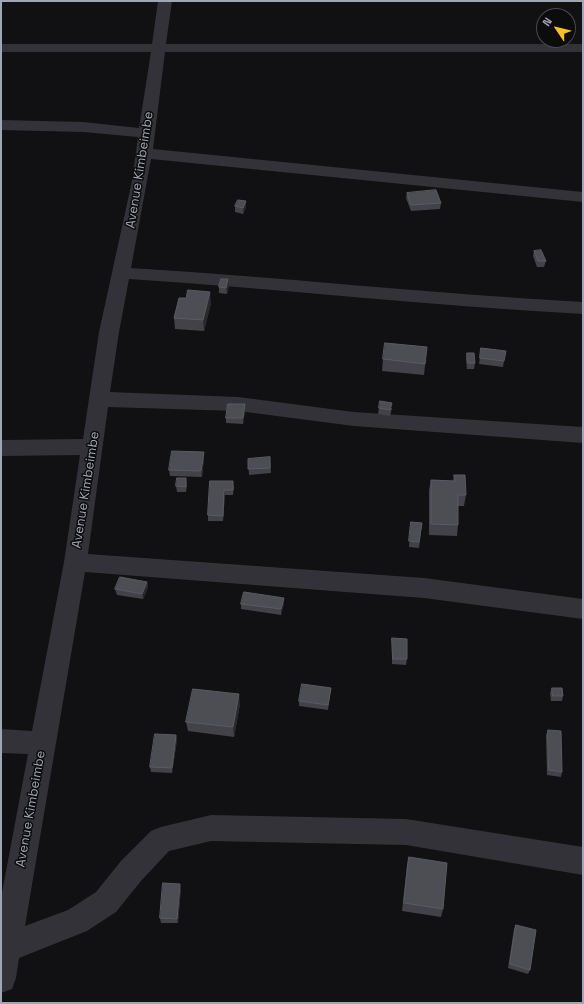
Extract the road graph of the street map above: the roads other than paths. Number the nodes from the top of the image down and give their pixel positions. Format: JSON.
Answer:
{"nodes":[{"id":1,"x":165,"y":1,"type":"edge"},
{"id":2,"x":160,"y":47,"type":"junction"},
{"id":3,"x":1,"y":48,"type":"edge"},
{"id":4,"x":583,"y":48,"type":"edge"},
{"id":5,"x":1,"y":125,"type":"edge"},
{"id":6,"x":145,"y":143,"type":"junction"},
{"id":7,"x":583,"y":197,"type":"edge"},
{"id":8,"x":121,"y":273,"type":"junction"},
{"id":9,"x":583,"y":308,"type":"edge"},
{"id":10,"x":99,"y":399,"type":"junction"},
{"id":11,"x":583,"y":434,"type":"edge"},
{"id":12,"x":92,"y":447,"type":"junction"},
{"id":13,"x":1,"y":448,"type":"edge"},
{"id":14,"x":75,"y":562,"type":"junction"},
{"id":15,"x":583,"y":609,"type":"edge"},
{"id":16,"x":1,"y":741,"type":"edge"},
{"id":17,"x":43,"y":743,"type":"junction"},
{"id":18,"x":583,"y":861,"type":"edge"},
{"id":19,"x":6,"y":948,"type":"junction"},
{"id":20,"x":1,"y":978,"type":"edge"}],
"edges":[{"from":1,"to":2,"type":"street","name":"Avenue Kimbeimbe"},
{"from":2,"to":3,"type":"street"},
{"from":2,"to":4,"type":"street"},
{"from":2,"to":6,"type":"street","name":"Avenue Kimbeimbe"},
{"from":5,"to":6,"type":"street"},
{"from":6,"to":7,"type":"street"},
{"from":6,"to":8,"type":"street","name":"Avenue Kimbeimbe"},
{"from":8,"to":9,"type":"street"},
{"from":8,"to":10,"type":"street","name":"Avenue Kimbeimbe"},
{"from":10,"to":11,"type":"street"},
{"from":10,"to":12,"type":"street","name":"Avenue Kimbeimbe"},
{"from":12,"to":13,"type":"street"},
{"from":12,"to":14,"type":"street","name":"Avenue Kimbeimbe"},
{"from":14,"to":15,"type":"street"},
{"from":14,"to":17,"type":"street","name":"Avenue Kimbeimbe"},
{"from":16,"to":17,"type":"street"},
{"from":17,"to":19,"type":"street","name":"Avenue Kimbeimbe"},
{"from":18,"to":19,"type":"street"},
{"from":19,"to":20,"type":"street","name":"Avenue Kimbeimbe"}]}
